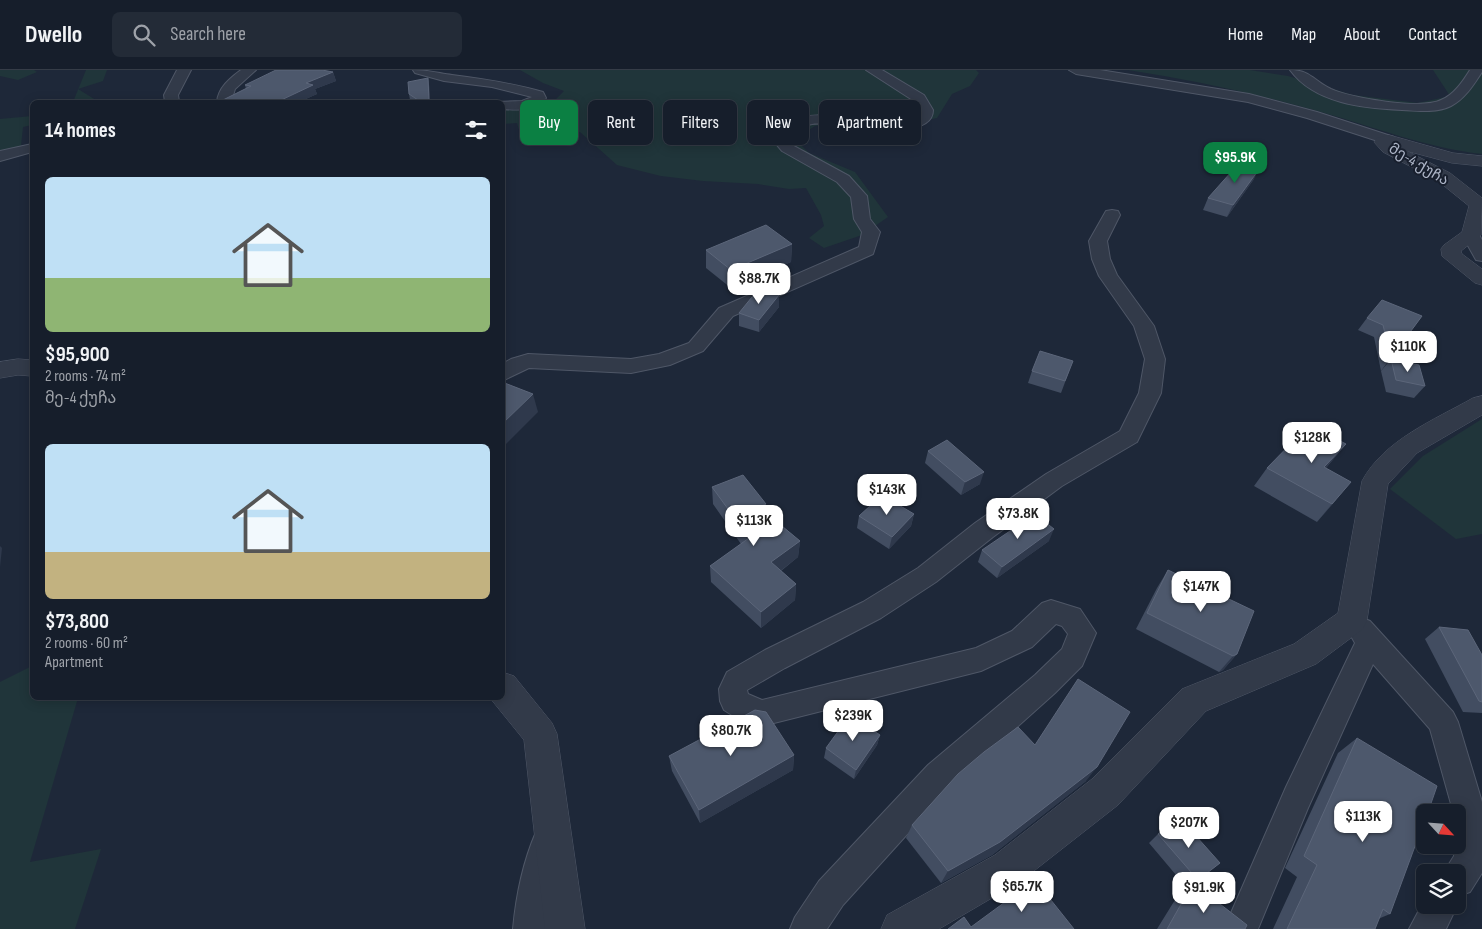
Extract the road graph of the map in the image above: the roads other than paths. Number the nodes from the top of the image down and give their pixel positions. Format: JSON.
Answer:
{"nodes":[{"id":1,"x":184,"y":70,"type":"edge"},
{"id":2,"x":249,"y":70,"type":"edge"},
{"id":3,"x":420,"y":70,"type":"edge"},
{"id":4,"x":873,"y":70,"type":"edge"},
{"id":5,"x":1076,"y":70,"type":"edge"},
{"id":6,"x":1477,"y":70,"type":"edge"},
{"id":7,"x":1295,"y":71,"type":"edge"},
{"id":8,"x":172,"y":100,"type":"edge"},
{"id":9,"x":224,"y":100,"type":"edge"},
{"id":10,"x":505,"y":105,"type":"edge"},
{"id":11,"x":1389,"y":140,"type":"junction"},
{"id":12,"x":30,"y":148,"type":"edge"},
{"id":13,"x":0,"y":156,"type":"edge"},
{"id":14,"x":1482,"y":161,"type":"edge"},
{"id":15,"x":1112,"y":215,"type":"dead end"},
{"id":16,"x":1471,"y":235,"type":"junction"},
{"id":17,"x":1482,"y":256,"type":"edge"},
{"id":18,"x":1482,"y":279,"type":"edge"},
{"id":19,"x":30,"y":368,"type":"edge"},
{"id":20,"x":0,"y":370,"type":"edge"},
{"id":21,"x":505,"y":372,"type":"edge"},
{"id":22,"x":1482,"y":404,"type":"edge"},
{"id":23,"x":1361,"y":630,"type":"junction"},
{"id":24,"x":505,"y":691,"type":"edge"},
{"id":25,"x":552,"y":822,"type":"junction"},
{"id":26,"x":1466,"y":868,"type":"edge"},
{"id":27,"x":1435,"y":914,"type":"edge"},
{"id":28,"x":530,"y":929,"type":"edge"},
{"id":29,"x":565,"y":929,"type":"edge"},
{"id":30,"x":807,"y":929,"type":"edge"},
{"id":31,"x":901,"y":929,"type":"edge"},
{"id":32,"x":1241,"y":929,"type":"edge"},
{"id":33,"x":1426,"y":929,"type":"edge"}],
"edges":[{"from":1,"to":8,"type":"street"},
{"from":2,"to":9,"type":"street"},
{"from":3,"to":10,"type":"street"},
{"from":4,"to":21,"type":"street"},
{"from":5,"to":11,"type":"street"},
{"from":6,"to":7,"type":"street"},
{"from":11,"to":14,"type":"street","name":"მე-4 ქუჩა"},
{"from":11,"to":16,"type":"street","name":"მე-4 ქუჩა"},
{"from":12,"to":13,"type":"street"},
{"from":15,"to":30,"type":"street"},
{"from":16,"to":17,"type":"street"},
{"from":16,"to":18,"type":"street"},
{"from":19,"to":20,"type":"street"},
{"from":22,"to":23,"type":"street"},
{"from":23,"to":26,"type":"street"},
{"from":23,"to":31,"type":"street"},
{"from":23,"to":32,"type":"street"},
{"from":24,"to":25,"type":"street"},
{"from":25,"to":28,"type":"street"},
{"from":25,"to":29,"type":"street"},
{"from":27,"to":33,"type":"street"}]}
